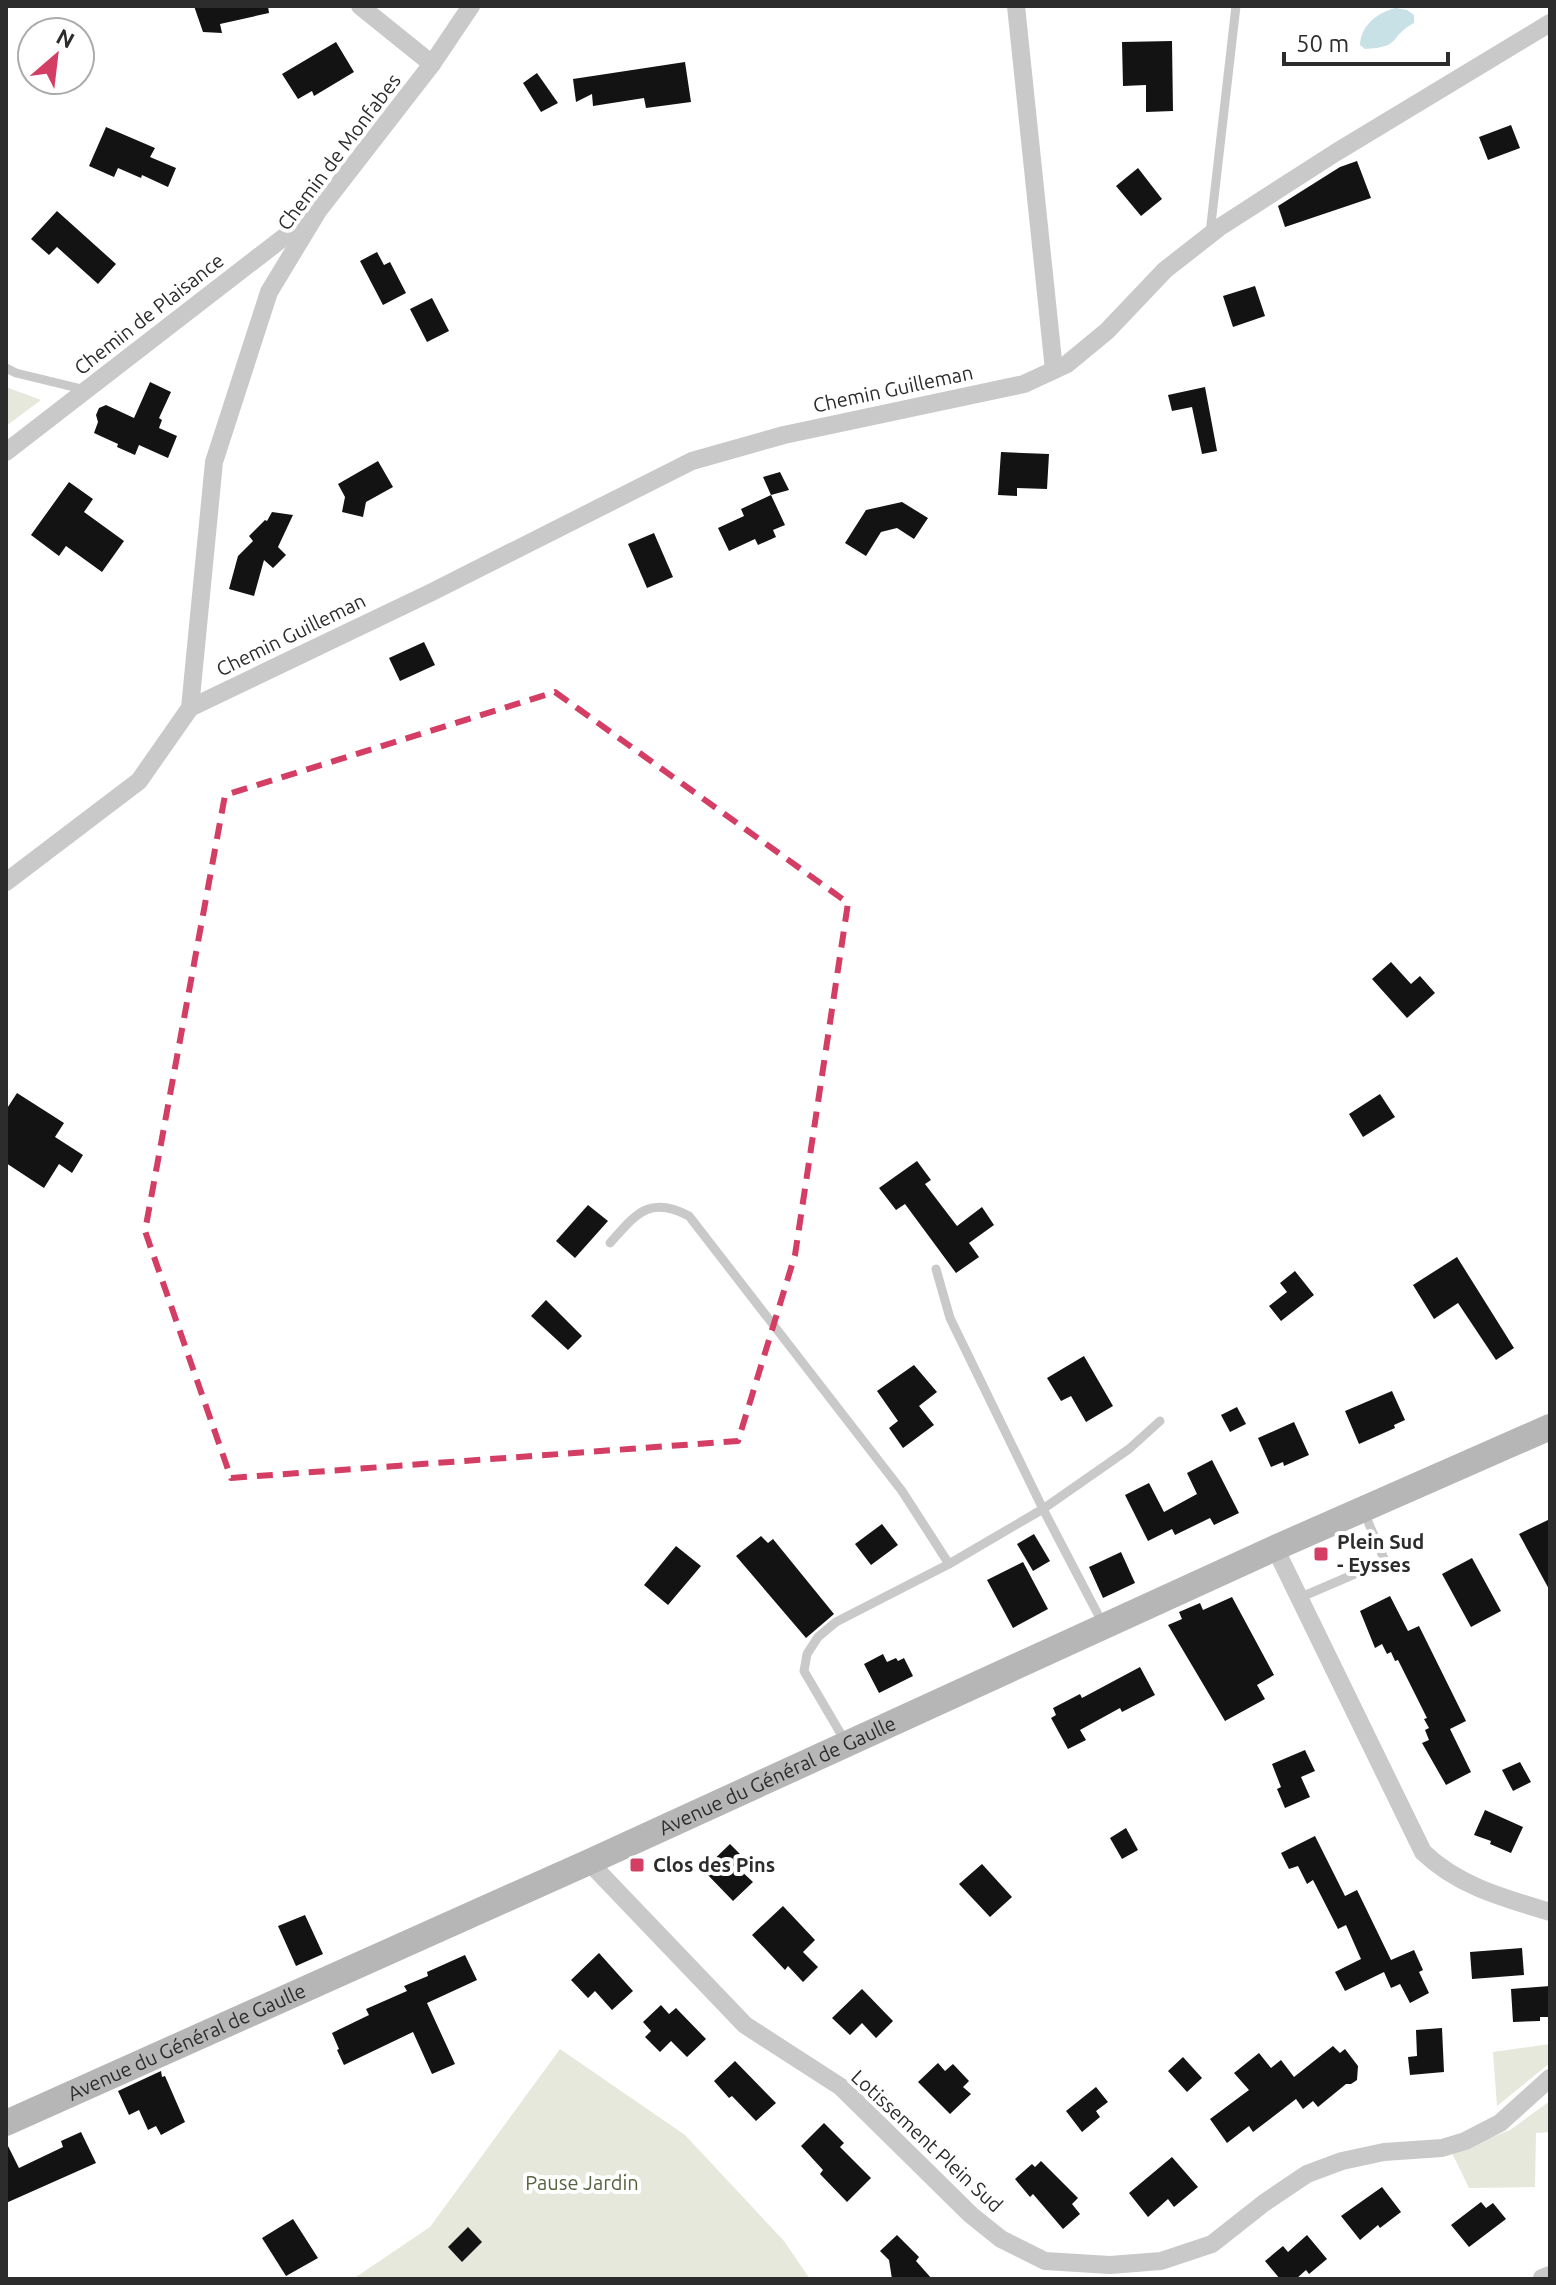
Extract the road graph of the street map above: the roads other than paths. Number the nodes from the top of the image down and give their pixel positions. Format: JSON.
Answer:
{"nodes":[{"id":1,"x":360,"y":6,"type":"edge"},
{"id":2,"x":471,"y":6,"type":"edge"},
{"id":3,"x":1016,"y":6,"type":"edge"},
{"id":4,"x":1236,"y":6,"type":"edge"},
{"id":5,"x":1550,"y":23,"type":"edge"},
{"id":6,"x":432,"y":64,"type":"junction"},
{"id":7,"x":318,"y":211,"type":"junction"},
{"id":8,"x":1210,"y":235,"type":"junction"},
{"id":9,"x":6,"y":368,"type":"edge"},
{"id":10,"x":1054,"y":370,"type":"junction"},
{"id":11,"x":86,"y":390,"type":"junction"},
{"id":12,"x":6,"y":452,"type":"edge"},
{"id":13,"x":190,"y":708,"type":"junction"},
{"id":14,"x":6,"y":882,"type":"edge"},
{"id":15,"x":610,"y":1243,"type":"dead end"},
{"id":16,"x":936,"y":1269,"type":"dead end"},
{"id":17,"x":1160,"y":1421,"type":"dead end"},
{"id":18,"x":1550,"y":1427,"type":"edge"},
{"id":19,"x":1043,"y":1509,"type":"junction"},
{"id":20,"x":1363,"y":1510,"type":"junction"},
{"id":21,"x":1275,"y":1548,"type":"junction"},
{"id":22,"x":949,"y":1564,"type":"junction"},
{"id":23,"x":1299,"y":1598,"type":"junction"},
{"id":24,"x":1105,"y":1627,"type":"junction"},
{"id":25,"x":847,"y":1744,"type":"junction"},
{"id":26,"x":589,"y":1862,"type":"junction"},
{"id":27,"x":1550,"y":1912,"type":"edge"},
{"id":28,"x":1550,"y":2078,"type":"edge"},
{"id":29,"x":6,"y":2123,"type":"edge"},
{"id":30,"x":1550,"y":2275,"type":"edge"},
{"id":31,"x":1542,"y":2278,"type":"edge"}],
"edges":[{"from":1,"to":6,"type":"street"},
{"from":2,"to":6,"type":"street","name":"Chemin de Monfabes"},
{"from":3,"to":10,"type":"street"},
{"from":4,"to":8,"type":"lane"},
{"from":5,"to":8,"type":"street","name":"Chemin Guilleman"},
{"from":6,"to":7,"type":"street","name":"Chemin de Monfabes"},
{"from":7,"to":11,"type":"street","name":"Chemin de Plaisance"},
{"from":7,"to":13,"type":"street","name":"Chemin de Monfabes"},
{"from":8,"to":10,"type":"street","name":"Chemin Guilleman"},
{"from":9,"to":11,"type":"lane"},
{"from":10,"to":13,"type":"street","name":"Chemin Guilleman"},
{"from":11,"to":12,"type":"street","name":"Chemin de Plaisance"},
{"from":13,"to":14,"type":"street"},
{"from":15,"to":22,"type":"lane"},
{"from":16,"to":19,"type":"lane"},
{"from":17,"to":19,"type":"lane"},
{"from":18,"to":20,"type":"main road","name":"Avenue du Général de Gaulle"},
{"from":19,"to":22,"type":"lane"},
{"from":19,"to":24,"type":"lane"},
{"from":20,"to":21,"type":"main road","name":"Avenue du Général de Gaulle"},
{"from":20,"to":23,"type":"lane"},
{"from":21,"to":23,"type":"street"},
{"from":21,"to":24,"type":"main road","name":"Avenue du Général de Gaulle"},
{"from":22,"to":25,"type":"lane"},
{"from":23,"to":27,"type":"street"},
{"from":24,"to":25,"type":"main road","name":"Avenue du Général de Gaulle"},
{"from":25,"to":26,"type":"main road","name":"Avenue du Général de Gaulle"},
{"from":26,"to":28,"type":"street","name":"Lotissement Plein Sud"},
{"from":26,"to":29,"type":"main road","name":"Avenue du Général de Gaulle"},
{"from":30,"to":31,"type":"street"}]}
